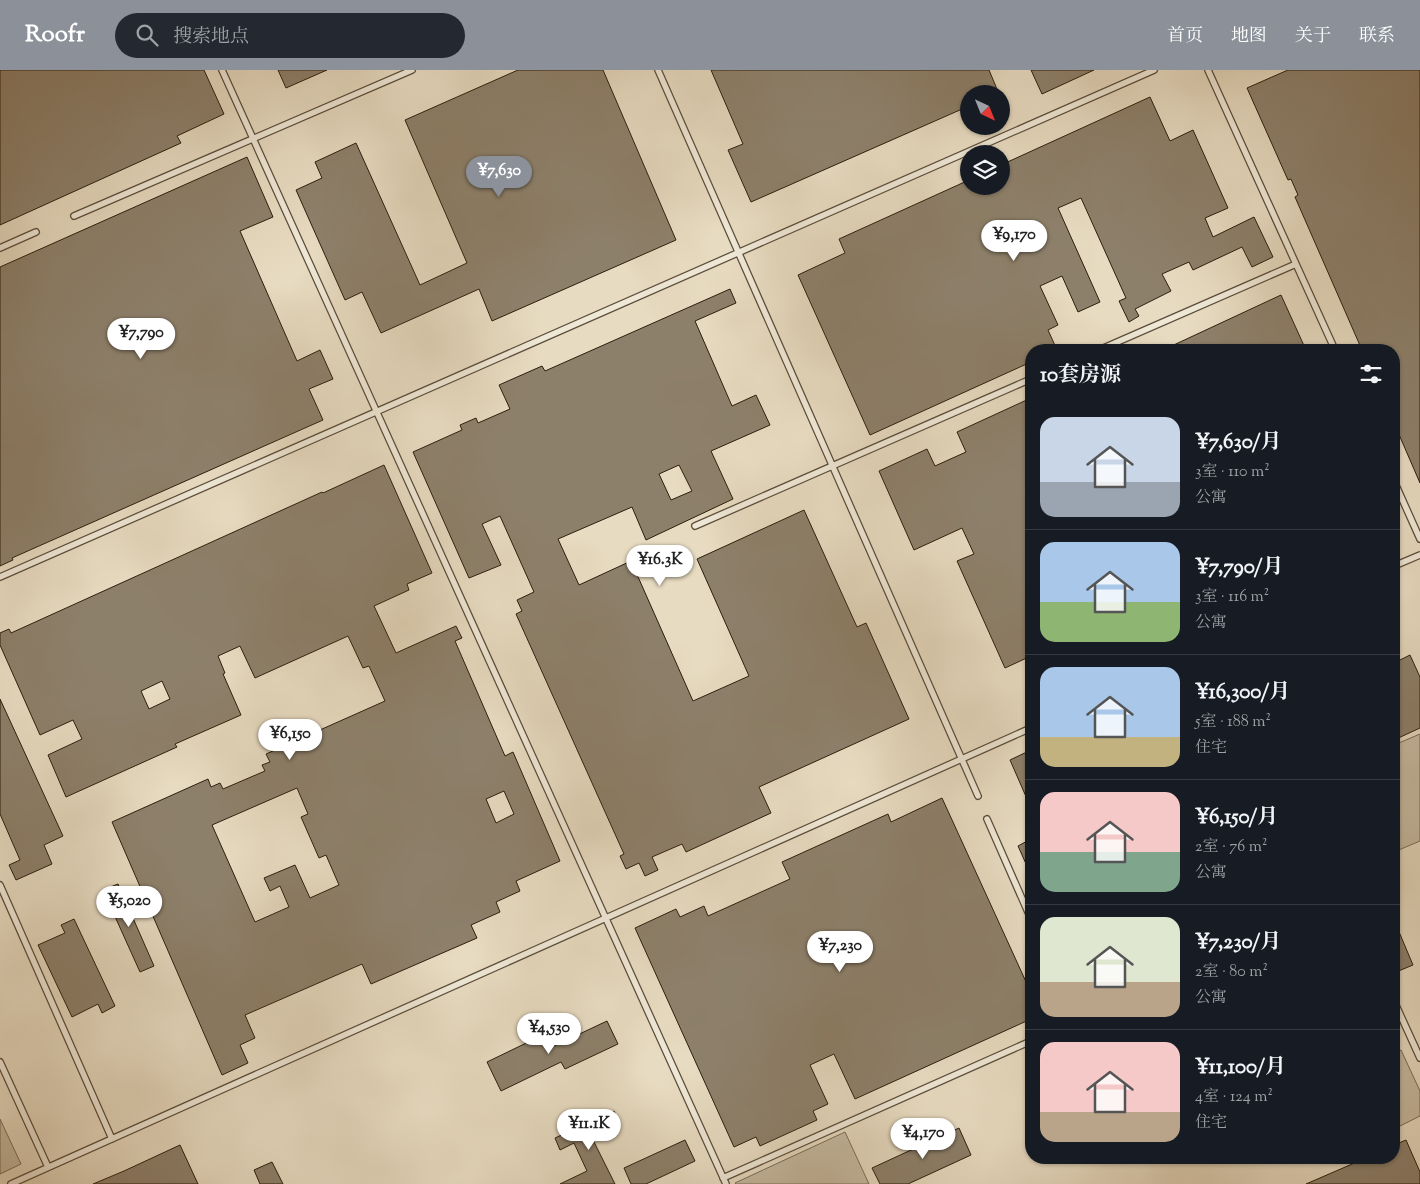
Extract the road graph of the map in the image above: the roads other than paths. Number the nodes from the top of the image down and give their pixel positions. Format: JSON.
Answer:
{"nodes":[{"id":1,"x":222,"y":70,"type":"edge"},
{"id":2,"x":412,"y":70,"type":"edge"},
{"id":3,"x":658,"y":70,"type":"edge"},
{"id":4,"x":1154,"y":70,"type":"edge"},
{"id":5,"x":1208,"y":70,"type":"edge"},
{"id":6,"x":253,"y":139,"type":"junction"},
{"id":7,"x":74,"y":216,"type":"dead end"},
{"id":8,"x":36,"y":232,"type":"dead end"},
{"id":9,"x":0,"y":248,"type":"edge"},
{"id":10,"x":738,"y":253,"type":"junction"},
{"id":11,"x":1296,"y":264,"type":"junction"},
{"id":12,"x":1113,"y":344,"type":"edge"},
{"id":13,"x":1332,"y":344,"type":"edge"},
{"id":14,"x":1025,"y":382,"type":"edge"},
{"id":15,"x":377,"y":412,"type":"junction"},
{"id":16,"x":832,"y":466,"type":"junction"},
{"id":17,"x":1400,"y":494,"type":"edge"},
{"id":18,"x":695,"y":526,"type":"dead end"},
{"id":19,"x":1420,"y":539,"type":"edge"},
{"id":20,"x":1420,"y":555,"type":"edge"},
{"id":21,"x":1400,"y":563,"type":"edge"},
{"id":22,"x":0,"y":577,"type":"edge"},
{"id":23,"x":1025,"y":731,"type":"edge"},
{"id":24,"x":961,"y":760,"type":"junction"},
{"id":25,"x":978,"y":796,"type":"dead end"},
{"id":26,"x":988,"y":819,"type":"dead end"},
{"id":27,"x":0,"y":885,"type":"edge"},
{"id":28,"x":1025,"y":905,"type":"edge"},
{"id":29,"x":606,"y":918,"type":"junction"},
{"id":30,"x":1400,"y":1014,"type":"edge"},
{"id":31,"x":1025,"y":1044,"type":"edge"},
{"id":32,"x":1420,"y":1058,"type":"edge"},
{"id":33,"x":0,"y":1062,"type":"edge"},
{"id":34,"x":112,"y":1139,"type":"junction"},
{"id":35,"x":48,"y":1167,"type":"junction"},
{"id":36,"x":725,"y":1181,"type":"edge"},
{"id":37,"x":10,"y":1184,"type":"edge"}],
"edges":[{"from":1,"to":6,"type":"lane"},
{"from":2,"to":6,"type":"lane"},
{"from":3,"to":10,"type":"lane"},
{"from":4,"to":10,"type":"lane"},
{"from":5,"to":11,"type":"lane"},
{"from":6,"to":7,"type":"lane"},
{"from":6,"to":15,"type":"lane"},
{"from":8,"to":9,"type":"lane"},
{"from":10,"to":15,"type":"lane"},
{"from":10,"to":16,"type":"lane"},
{"from":11,"to":12,"type":"lane"},
{"from":11,"to":13,"type":"lane"},
{"from":14,"to":16,"type":"lane"},
{"from":15,"to":22,"type":"lane"},
{"from":15,"to":29,"type":"lane"},
{"from":16,"to":18,"type":"lane"},
{"from":16,"to":24,"type":"lane"},
{"from":17,"to":19,"type":"lane"},
{"from":20,"to":21,"type":"lane"},
{"from":23,"to":24,"type":"lane"},
{"from":24,"to":25,"type":"lane"},
{"from":24,"to":29,"type":"lane"},
{"from":26,"to":28,"type":"lane"},
{"from":27,"to":34,"type":"lane"},
{"from":29,"to":34,"type":"lane"},
{"from":29,"to":36,"type":"lane"},
{"from":30,"to":32,"type":"lane"},
{"from":31,"to":36,"type":"lane"},
{"from":33,"to":35,"type":"lane"},
{"from":34,"to":35,"type":"lane"},
{"from":35,"to":37,"type":"lane"}]}
